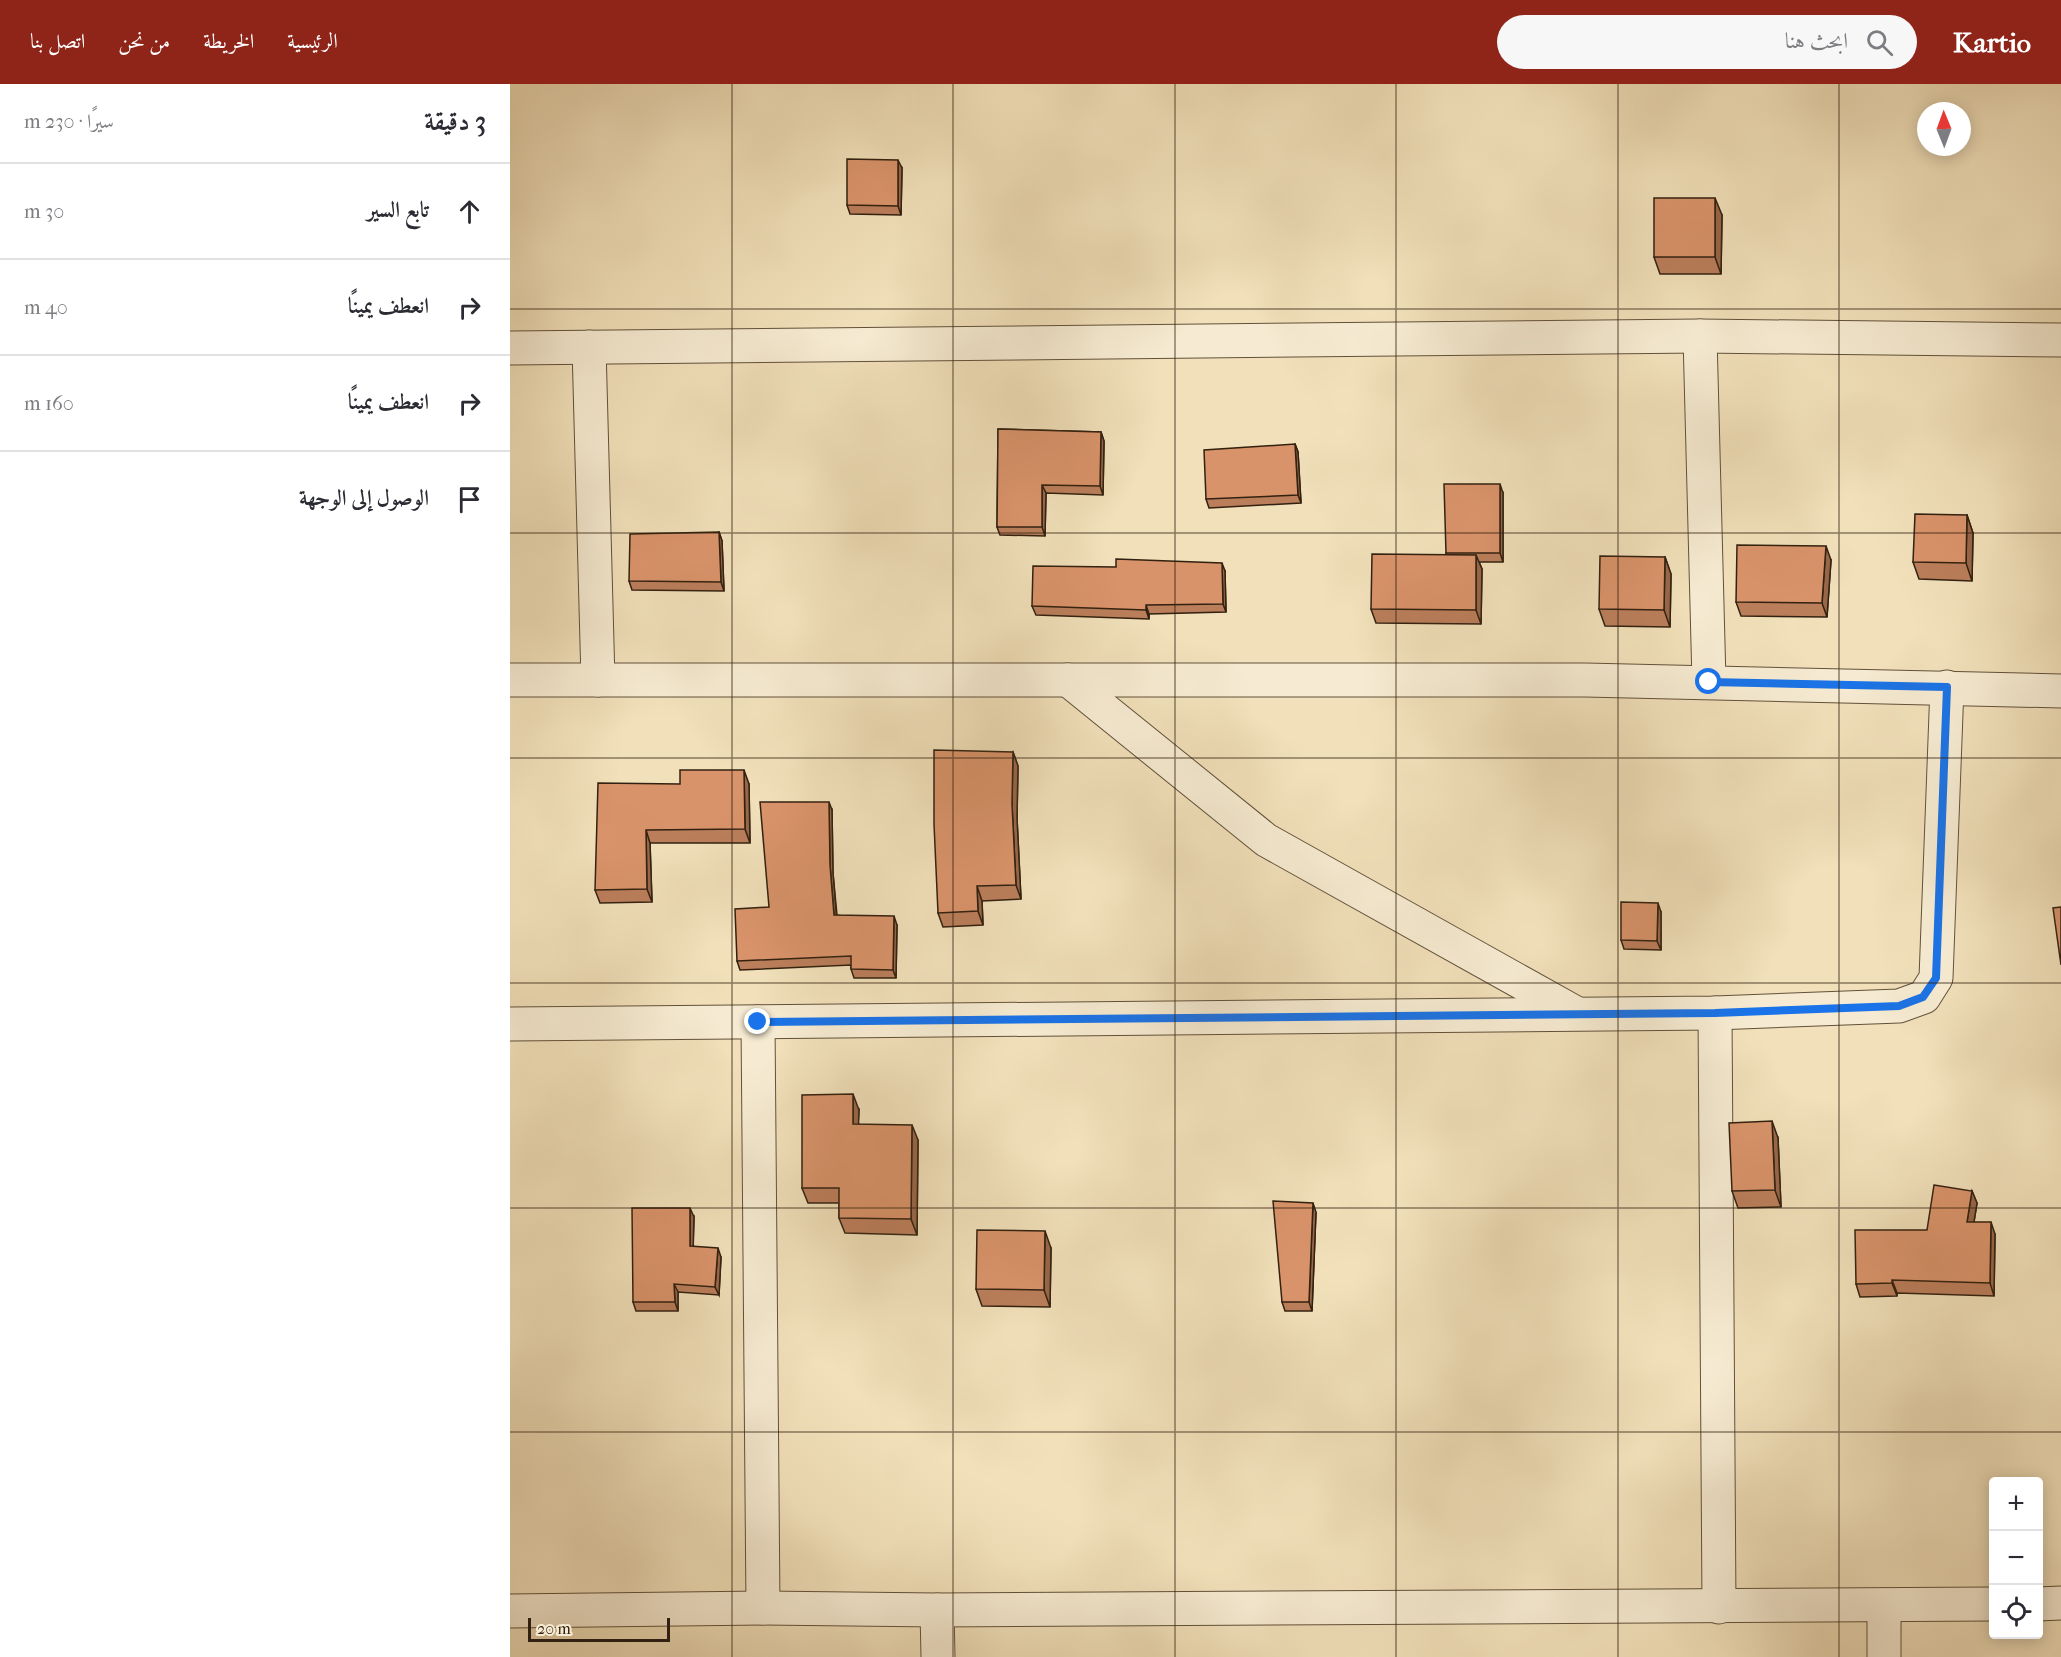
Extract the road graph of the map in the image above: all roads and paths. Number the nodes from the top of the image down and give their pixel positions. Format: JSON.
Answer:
{"nodes":[{"id":1,"x":1700,"y":336,"type":"junction"},
{"id":2,"x":2061,"y":340,"type":"edge"},
{"id":3,"x":589,"y":347,"type":"junction"},
{"id":4,"x":510,"y":348,"type":"edge"},
{"id":5,"x":510,"y":680,"type":"edge"},
{"id":6,"x":598,"y":680,"type":"junction"},
{"id":7,"x":1068,"y":680,"type":"junction"},
{"id":8,"x":1709,"y":682,"type":"junction"},
{"id":9,"x":1947,"y":687,"type":"junction"},
{"id":10,"x":2061,"y":691,"type":"edge"},
{"id":11,"x":1715,"y":1013,"type":"junction"},
{"id":12,"x":1577,"y":1014,"type":"junction"},
{"id":13,"x":758,"y":1022,"type":"junction"},
{"id":14,"x":510,"y":1024,"type":"edge"},
{"id":15,"x":2061,"y":1603,"type":"edge"},
{"id":16,"x":1989,"y":1604,"type":"edge"},
{"id":17,"x":2043,"y":1604,"type":"edge"},
{"id":18,"x":1884,"y":1605,"type":"junction"},
{"id":19,"x":1719,"y":1606,"type":"junction"},
{"id":20,"x":763,"y":1608,"type":"junction"},
{"id":21,"x":937,"y":1610,"type":"junction"},
{"id":22,"x":510,"y":1611,"type":"edge"},
{"id":23,"x":938,"y":1657,"type":"edge"},
{"id":24,"x":1884,"y":1657,"type":"edge"}],
"edges":[{"from":1,"to":2,"type":"street"},
{"from":1,"to":3,"type":"street"},
{"from":1,"to":8,"type":"street"},
{"from":3,"to":4,"type":"street"},
{"from":3,"to":6,"type":"street"},
{"from":5,"to":6,"type":"street"},
{"from":6,"to":7,"type":"street"},
{"from":7,"to":8,"type":"street"},
{"from":7,"to":12,"type":"street"},
{"from":8,"to":9,"type":"street"},
{"from":9,"to":10,"type":"street"},
{"from":9,"to":11,"type":"street"},
{"from":11,"to":12,"type":"street"},
{"from":11,"to":19,"type":"street"},
{"from":12,"to":13,"type":"street"},
{"from":13,"to":14,"type":"street"},
{"from":13,"to":20,"type":"street"},
{"from":15,"to":17,"type":"street"},
{"from":16,"to":18,"type":"street"},
{"from":18,"to":19,"type":"street"},
{"from":18,"to":24,"type":"street"},
{"from":19,"to":21,"type":"street"},
{"from":20,"to":21,"type":"street"},
{"from":20,"to":22,"type":"street"},
{"from":21,"to":23,"type":"street"}]}
